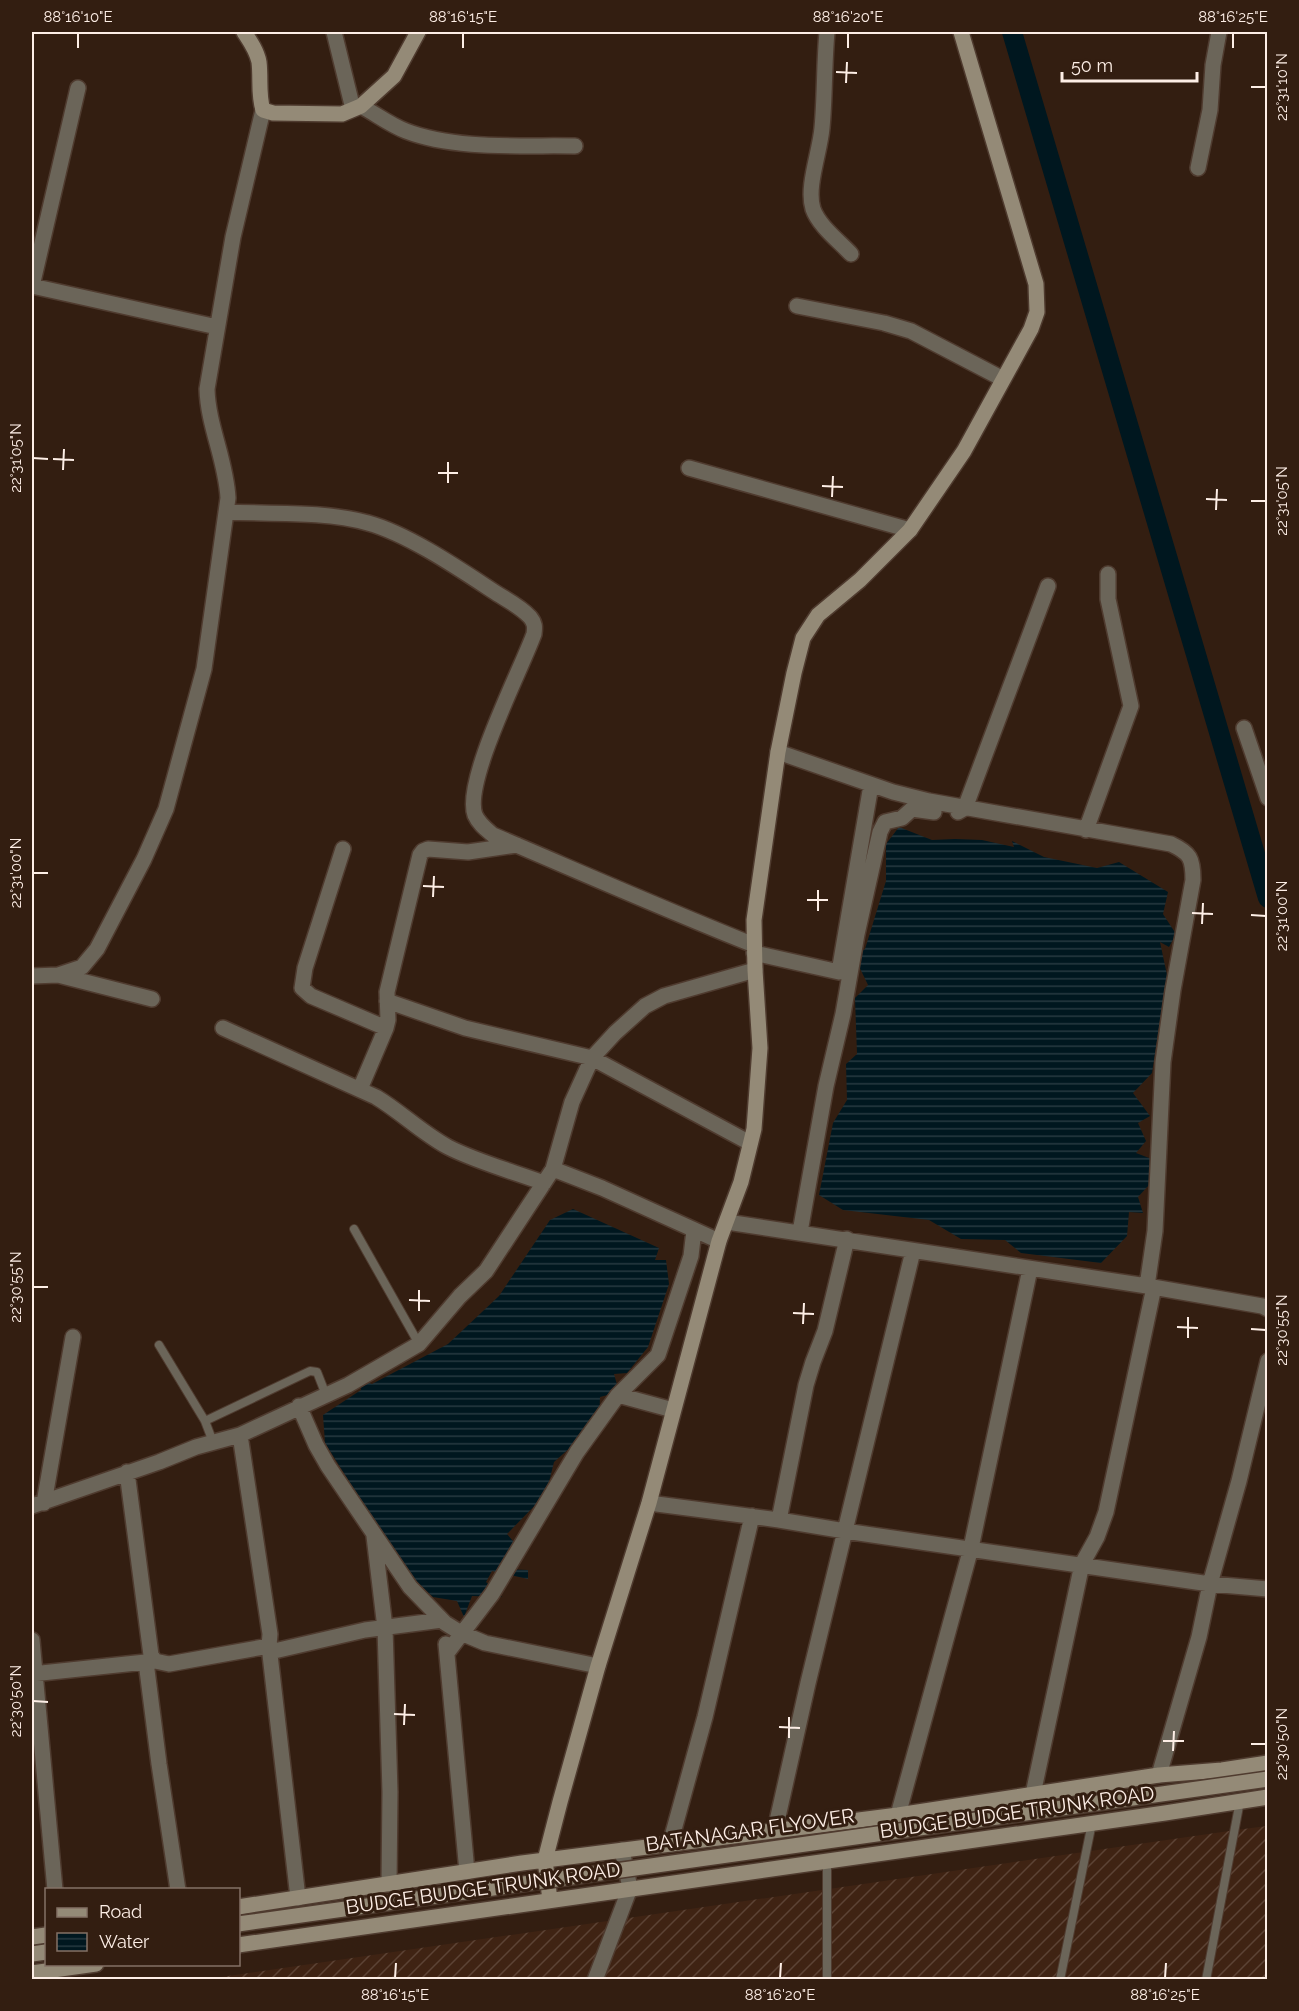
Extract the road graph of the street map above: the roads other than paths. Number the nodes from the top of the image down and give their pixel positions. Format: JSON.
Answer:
{"nodes":[{"id":1,"x":244,"y":32,"type":"edge"},
{"id":2,"x":334,"y":32,"type":"edge"},
{"id":3,"x":418,"y":32,"type":"edge"},
{"id":4,"x":827,"y":32,"type":"edge"},
{"id":5,"x":961,"y":32,"type":"edge"},
{"id":6,"x":1219,"y":32,"type":"edge"},
{"id":7,"x":78,"y":88,"type":"dead end"},
{"id":8,"x":357,"y":107,"type":"junction"},
{"id":9,"x":263,"y":110,"type":"junction"},
{"id":10,"x":575,"y":146,"type":"dead end"},
{"id":11,"x":1198,"y":168,"type":"dead end"},
{"id":12,"x":851,"y":254,"type":"dead end"},
{"id":13,"x":32,"y":286,"type":"edge"},
{"id":14,"x":796,"y":306,"type":"dead end"},
{"id":15,"x":217,"y":327,"type":"junction"},
{"id":16,"x":1003,"y":379,"type":"junction"},
{"id":17,"x":689,"y":468,"type":"dead end"},
{"id":18,"x":226,"y":512,"type":"junction"},
{"id":19,"x":910,"y":530,"type":"junction"},
{"id":20,"x":1107,"y":574,"type":"dead end"},
{"id":21,"x":1048,"y":586,"type":"dead end"},
{"id":22,"x":1244,"y":728,"type":"dead end"},
{"id":23,"x":778,"y":752,"type":"junction"},
{"id":24,"x":871,"y":785,"type":"junction"},
{"id":25,"x":1268,"y":798,"type":"edge"},
{"id":26,"x":965,"y":808,"type":"junction"},
{"id":27,"x":1086,"y":830,"type":"junction"},
{"id":28,"x":517,"y":845,"type":"junction"},
{"id":29,"x":343,"y":849,"type":"dead end"},
{"id":30,"x":754,"y":949,"type":"junction"},
{"id":31,"x":755,"y":970,"type":"junction"},
{"id":32,"x":58,"y":975,"type":"junction"},
{"id":33,"x":32,"y":976,"type":"edge"},
{"id":34,"x":152,"y":999,"type":"dead end"},
{"id":35,"x":387,"y":1001,"type":"junction"},
{"id":36,"x":223,"y":1028,"type":"dead end"},
{"id":37,"x":386,"y":1028,"type":"junction"},
{"id":38,"x":592,"y":1059,"type":"junction"},
{"id":39,"x":360,"y":1089,"type":"junction"},
{"id":40,"x":750,"y":1143,"type":"junction"},
{"id":41,"x":553,"y":1169,"type":"junction"},
{"id":42,"x":544,"y":1183,"type":"junction"},
{"id":43,"x":727,"y":1222,"type":"junction"},
{"id":44,"x":354,"y":1229,"type":"dead end"},
{"id":45,"x":694,"y":1230,"type":"junction"},
{"id":46,"x":801,"y":1232,"type":"junction"},
{"id":47,"x":847,"y":1239,"type":"junction"},
{"id":48,"x":719,"y":1241,"type":"junction"},
{"id":49,"x":913,"y":1251,"type":"junction"},
{"id":50,"x":1030,"y":1269,"type":"junction"},
{"id":51,"x":1150,"y":1286,"type":"junction"},
{"id":52,"x":1268,"y":1309,"type":"edge"},
{"id":53,"x":73,"y":1337,"type":"dead end"},
{"id":54,"x":419,"y":1344,"type":"junction"},
{"id":55,"x":159,"y":1345,"type":"dead end"},
{"id":56,"x":1268,"y":1361,"type":"edge"},
{"id":57,"x":326,"y":1395,"type":"junction"},
{"id":58,"x":618,"y":1395,"type":"junction"},
{"id":59,"x":299,"y":1407,"type":"junction"},
{"id":60,"x":673,"y":1410,"type":"junction"},
{"id":61,"x":205,"y":1421,"type":"junction"},
{"id":62,"x":240,"y":1435,"type":"junction"},
{"id":63,"x":213,"y":1442,"type":"junction"},
{"id":64,"x":127,"y":1472,"type":"junction"},
{"id":65,"x":649,"y":1503,"type":"junction"},
{"id":66,"x":38,"y":1504,"type":"edge"},
{"id":67,"x":752,"y":1516,"type":"junction"},
{"id":68,"x":779,"y":1520,"type":"junction"},
{"id":69,"x":845,"y":1531,"type":"junction"},
{"id":70,"x":374,"y":1534,"type":"junction"},
{"id":71,"x":971,"y":1548,"type":"junction"},
{"id":72,"x":1082,"y":1564,"type":"junction"},
{"id":73,"x":1210,"y":1584,"type":"junction"},
{"id":74,"x":1268,"y":1589,"type":"edge"},
{"id":75,"x":444,"y":1621,"type":"junction"},
{"id":76,"x":385,"y":1628,"type":"junction"},
{"id":77,"x":461,"y":1633,"type":"junction"},
{"id":78,"x":32,"y":1640,"type":"edge"},
{"id":79,"x":269,"y":1649,"type":"junction"},
{"id":80,"x":447,"y":1653,"type":"junction"},
{"id":81,"x":150,"y":1662,"type":"junction"},
{"id":82,"x":598,"y":1666,"type":"junction"},
{"id":83,"x":33,"y":1674,"type":"edge"},
{"id":84,"x":1268,"y":1763,"type":"edge"},
{"id":85,"x":1159,"y":1775,"type":"junction"},
{"id":86,"x":1268,"y":1779,"type":"edge"},
{"id":87,"x":1033,"y":1794,"type":"junction"},
{"id":88,"x":1268,"y":1797,"type":"edge"},
{"id":89,"x":1240,"y":1801,"type":"junction"},
{"id":90,"x":898,"y":1815,"type":"junction"},
{"id":91,"x":1092,"y":1823,"type":"junction"},
{"id":92,"x":775,"y":1830,"type":"junction"},
{"id":93,"x":670,"y":1844,"type":"junction"},
{"id":94,"x":622,"y":1850,"type":"junction"},
{"id":95,"x":545,"y":1860,"type":"junction"},
{"id":96,"x":827,"y":1860,"type":"junction"},
{"id":97,"x":467,"y":1872,"type":"junction"},
{"id":98,"x":389,"y":1884,"type":"junction"},
{"id":99,"x":55,"y":1888,"type":"edge"},
{"id":100,"x":178,"y":1888,"type":"edge"},
{"id":101,"x":630,"y":1888,"type":"junction"},
{"id":102,"x":298,"y":1898,"type":"junction"},
{"id":103,"x":550,"y":1900,"type":"junction"},
{"id":104,"x":240,"y":1907,"type":"edge"},
{"id":105,"x":240,"y":1924,"type":"edge"},
{"id":106,"x":240,"y":1945,"type":"edge"},
{"id":107,"x":89,"y":1966,"type":"edge"},
{"id":108,"x":32,"y":1974,"type":"edge"},
{"id":109,"x":595,"y":1980,"type":"edge"},
{"id":110,"x":827,"y":1980,"type":"edge"},
{"id":111,"x":1060,"y":1980,"type":"edge"},
{"id":112,"x":1206,"y":1980,"type":"edge"}],
"edges":[{"from":1,"to":9,"type":"street"},
{"from":2,"to":8,"type":"street"},
{"from":3,"to":8,"type":"street"},
{"from":4,"to":12,"type":"street"},
{"from":5,"to":16,"type":"street"},
{"from":6,"to":11,"type":"street"},
{"from":7,"to":13,"type":"street"},
{"from":8,"to":9,"type":"street"},
{"from":8,"to":10,"type":"street"},
{"from":9,"to":15,"type":"street"},
{"from":13,"to":15,"type":"street"},
{"from":14,"to":16,"type":"street"},
{"from":15,"to":18,"type":"street"},
{"from":16,"to":19,"type":"street"},
{"from":17,"to":19,"type":"street"},
{"from":18,"to":28,"type":"street"},
{"from":18,"to":32,"type":"street"},
{"from":19,"to":23,"type":"street"},
{"from":20,"to":27,"type":"street"},
{"from":21,"to":26,"type":"street"},
{"from":22,"to":25,"type":"street"},
{"from":23,"to":24,"type":"street"},
{"from":23,"to":30,"type":"street"},
{"from":24,"to":26,"type":"street"},
{"from":24,"to":30,"type":"street"},
{"from":26,"to":27,"type":"street"},
{"from":26,"to":46,"type":"street"},
{"from":27,"to":51,"type":"street"},
{"from":28,"to":30,"type":"street"},
{"from":28,"to":35,"type":"street"},
{"from":29,"to":37,"type":"street"},
{"from":30,"to":31,"type":"street"},
{"from":31,"to":38,"type":"street"},
{"from":31,"to":40,"type":"street"},
{"from":32,"to":33,"type":"street"},
{"from":32,"to":34,"type":"street"},
{"from":35,"to":37,"type":"street"},
{"from":35,"to":38,"type":"street"},
{"from":36,"to":39,"type":"street"},
{"from":37,"to":39,"type":"street"},
{"from":38,"to":40,"type":"street"},
{"from":38,"to":41,"type":"street"},
{"from":39,"to":42,"type":"street"},
{"from":40,"to":43,"type":"street"},
{"from":41,"to":42,"type":"street"},
{"from":41,"to":45,"type":"street"},
{"from":42,"to":54,"type":"street"},
{"from":43,"to":46,"type":"street"},
{"from":43,"to":48,"type":"street"},
{"from":44,"to":54,"type":"lane"},
{"from":45,"to":48,"type":"street"},
{"from":45,"to":58,"type":"street"},
{"from":46,"to":47,"type":"street"},
{"from":47,"to":49,"type":"street"},
{"from":47,"to":68,"type":"street"},
{"from":48,"to":60,"type":"street"},
{"from":49,"to":50,"type":"street"},
{"from":49,"to":69,"type":"street"},
{"from":50,"to":51,"type":"street"},
{"from":50,"to":71,"type":"street"},
{"from":51,"to":52,"type":"street"},
{"from":51,"to":72,"type":"street"},
{"from":53,"to":66,"type":"street"},
{"from":54,"to":57,"type":"street"},
{"from":55,"to":61,"type":"lane"},
{"from":56,"to":73,"type":"street"},
{"from":57,"to":59,"type":"street"},
{"from":57,"to":61,"type":"lane"},
{"from":58,"to":60,"type":"street"},
{"from":58,"to":77,"type":"street"},
{"from":59,"to":62,"type":"street"},
{"from":59,"to":70,"type":"street"},
{"from":60,"to":65,"type":"street"},
{"from":61,"to":63,"type":"lane"},
{"from":62,"to":63,"type":"street"},
{"from":62,"to":79,"type":"street"},
{"from":63,"to":64,"type":"street"},
{"from":64,"to":66,"type":"street"},
{"from":64,"to":81,"type":"street"},
{"from":65,"to":67,"type":"street"},
{"from":65,"to":82,"type":"street"},
{"from":67,"to":68,"type":"street"},
{"from":67,"to":93,"type":"street"},
{"from":68,"to":69,"type":"street"},
{"from":69,"to":71,"type":"street"},
{"from":69,"to":92,"type":"street"},
{"from":70,"to":75,"type":"street"},
{"from":70,"to":76,"type":"street"},
{"from":71,"to":72,"type":"street"},
{"from":71,"to":90,"type":"street"},
{"from":72,"to":73,"type":"street"},
{"from":72,"to":87,"type":"street"},
{"from":73,"to":74,"type":"street"},
{"from":73,"to":85,"type":"street"},
{"from":75,"to":76,"type":"street"},
{"from":75,"to":77,"type":"street"},
{"from":75,"to":80,"type":"street"},
{"from":76,"to":79,"type":"street"},
{"from":76,"to":98,"type":"street"},
{"from":77,"to":80,"type":"street"},
{"from":77,"to":82,"type":"street"},
{"from":78,"to":83,"type":"street"},
{"from":79,"to":81,"type":"street"},
{"from":79,"to":102,"type":"street"},
{"from":80,"to":97,"type":"street"},
{"from":81,"to":83,"type":"street"},
{"from":81,"to":100,"type":"street"},
{"from":82,"to":95,"type":"street"},
{"from":83,"to":99,"type":"street"},
{"from":84,"to":85,"type":"street","name":"BUDGE BUDGE TRUNK ROAD"},
{"from":85,"to":87,"type":"street","name":"BUDGE BUDGE TRUNK ROAD"},
{"from":86,"to":105,"type":"street","name":"BATANAGAR FLYOVER","bridge":true},
{"from":87,"to":90,"type":"street","name":"BUDGE BUDGE TRUNK ROAD"},
{"from":88,"to":89,"type":"street","name":"BUDGE BUDGE TRUNK ROAD"},
{"from":89,"to":91,"type":"street","name":"BUDGE BUDGE TRUNK ROAD"},
{"from":89,"to":112,"type":"lane"},
{"from":90,"to":92,"type":"street","name":"BUDGE BUDGE TRUNK ROAD"},
{"from":91,"to":96,"type":"street","name":"BUDGE BUDGE TRUNK ROAD"},
{"from":91,"to":111,"type":"lane"},
{"from":92,"to":93,"type":"street","name":"BUDGE BUDGE TRUNK ROAD"},
{"from":93,"to":94,"type":"street","name":"BUDGE BUDGE TRUNK ROAD"},
{"from":94,"to":95,"type":"street","name":"BUDGE BUDGE TRUNK ROAD"},
{"from":94,"to":101,"type":"street"},
{"from":95,"to":97,"type":"street","name":"BUDGE BUDGE TRUNK ROAD"},
{"from":95,"to":103,"type":"street"},
{"from":96,"to":101,"type":"street","name":"BUDGE BUDGE TRUNK ROAD"},
{"from":96,"to":110,"type":"lane"},
{"from":97,"to":98,"type":"street","name":"BUDGE BUDGE TRUNK ROAD"},
{"from":98,"to":102,"type":"street","name":"BUDGE BUDGE TRUNK ROAD"},
{"from":101,"to":103,"type":"street","name":"BUDGE BUDGE TRUNK ROAD"},
{"from":101,"to":109,"type":"street"},
{"from":102,"to":104,"type":"street","name":"BUDGE BUDGE TRUNK ROAD"},
{"from":103,"to":106,"type":"street","name":"BUDGE BUDGE TRUNK ROAD"},
{"from":107,"to":108,"type":"street"}]}
